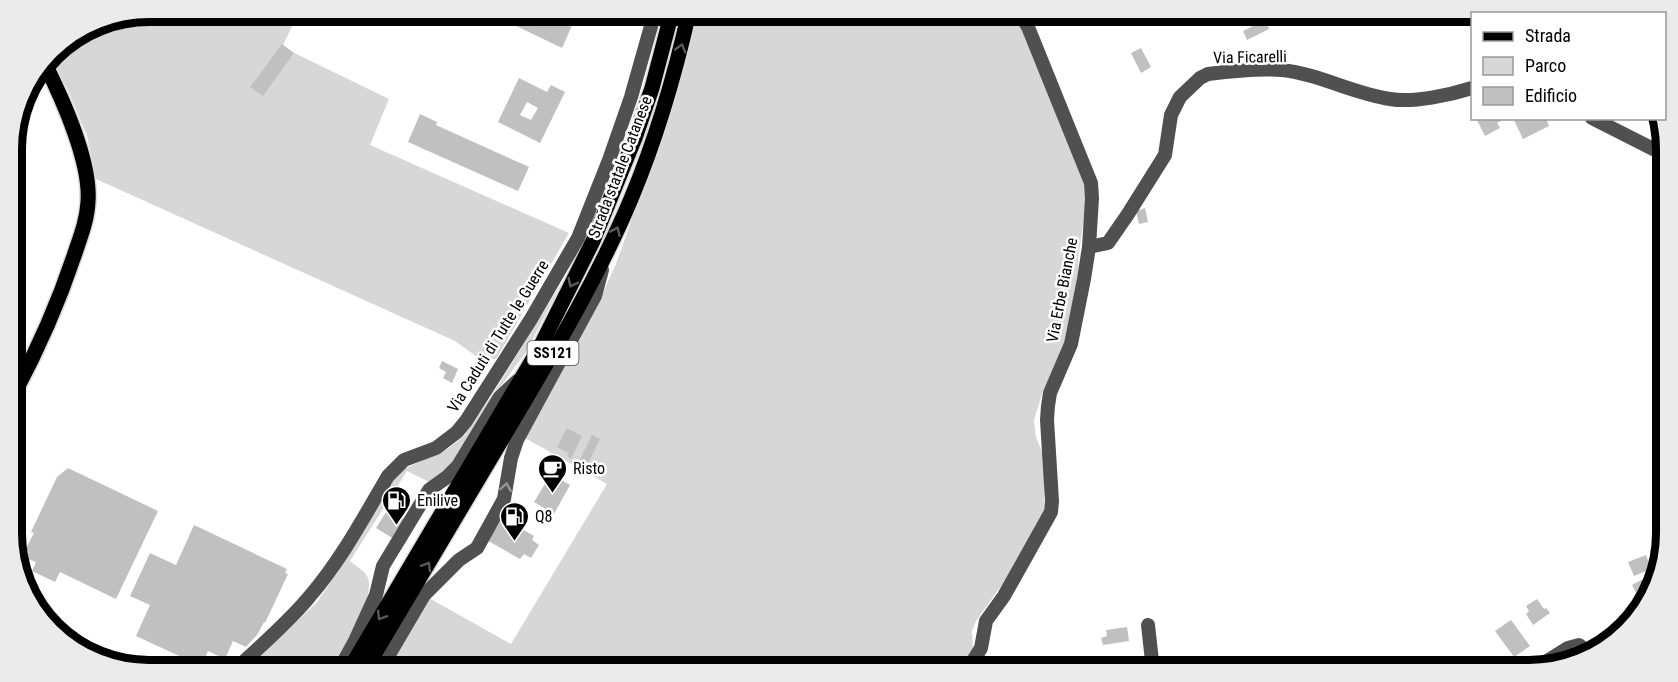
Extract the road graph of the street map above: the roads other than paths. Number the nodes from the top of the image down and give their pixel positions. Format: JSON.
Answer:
{"nodes":[{"id":1,"x":652,"y":22,"type":"edge"},
{"id":2,"x":669,"y":22,"type":"edge"},
{"id":3,"x":686,"y":22,"type":"edge"},
{"id":4,"x":1025,"y":22,"type":"edge"},
{"id":5,"x":49,"y":72,"type":"edge"},
{"id":6,"x":1471,"y":89,"type":"edge"},
{"id":7,"x":1596,"y":120,"type":"edge"},
{"id":8,"x":1656,"y":150,"type":"edge"},
{"id":9,"x":1089,"y":247,"type":"junction"},
{"id":10,"x":607,"y":252,"type":"junction"},
{"id":11,"x":525,"y":373,"type":"junction"},
{"id":12,"x":22,"y":378,"type":"edge"},
{"id":13,"x":1148,"y":625,"type":"dead end"},
{"id":14,"x":1581,"y":647,"type":"edge"},
{"id":15,"x":1554,"y":657,"type":"edge"},
{"id":16,"x":974,"y":659,"type":"edge"},
{"id":17,"x":1152,"y":659,"type":"edge"},
{"id":18,"x":245,"y":660,"type":"edge"},
{"id":19,"x":345,"y":660,"type":"edge"},
{"id":20,"x":355,"y":660,"type":"edge"},
{"id":21,"x":371,"y":660,"type":"edge"},
{"id":22,"x":386,"y":660,"type":"edge"}],
"edges":[{"from":1,"to":18,"type":"street","name":"Via Caduti di Tutte le Guerre"},
{"from":2,"to":11,"type":"main road","name":"Strada statale Catanese","number":"SS121","one_way":true},
{"from":10,"to":3,"type":"main road","name":"Strada statale Catanese","number":"SS121","one_way":true},
{"from":4,"to":9,"type":"street","name":"Via Erbe Bianche"},
{"from":5,"to":12,"type":"main road"},
{"from":6,"to":9,"type":"street","name":"Via Ficarelli"},
{"from":7,"to":8,"type":"street"},
{"from":9,"to":16,"type":"street","name":"Via Erbe Bianche"},
{"from":21,"to":10,"type":"main road","name":"Strada statale Catanese","number":"SS121","one_way":true},
{"from":22,"to":10,"type":"street","one_way":true},
{"from":11,"to":19,"type":"street"},
{"from":11,"to":20,"type":"main road","name":"Strada statale Catanese","number":"SS121","one_way":true},
{"from":13,"to":17,"type":"street"},
{"from":14,"to":15,"type":"street"}]}
